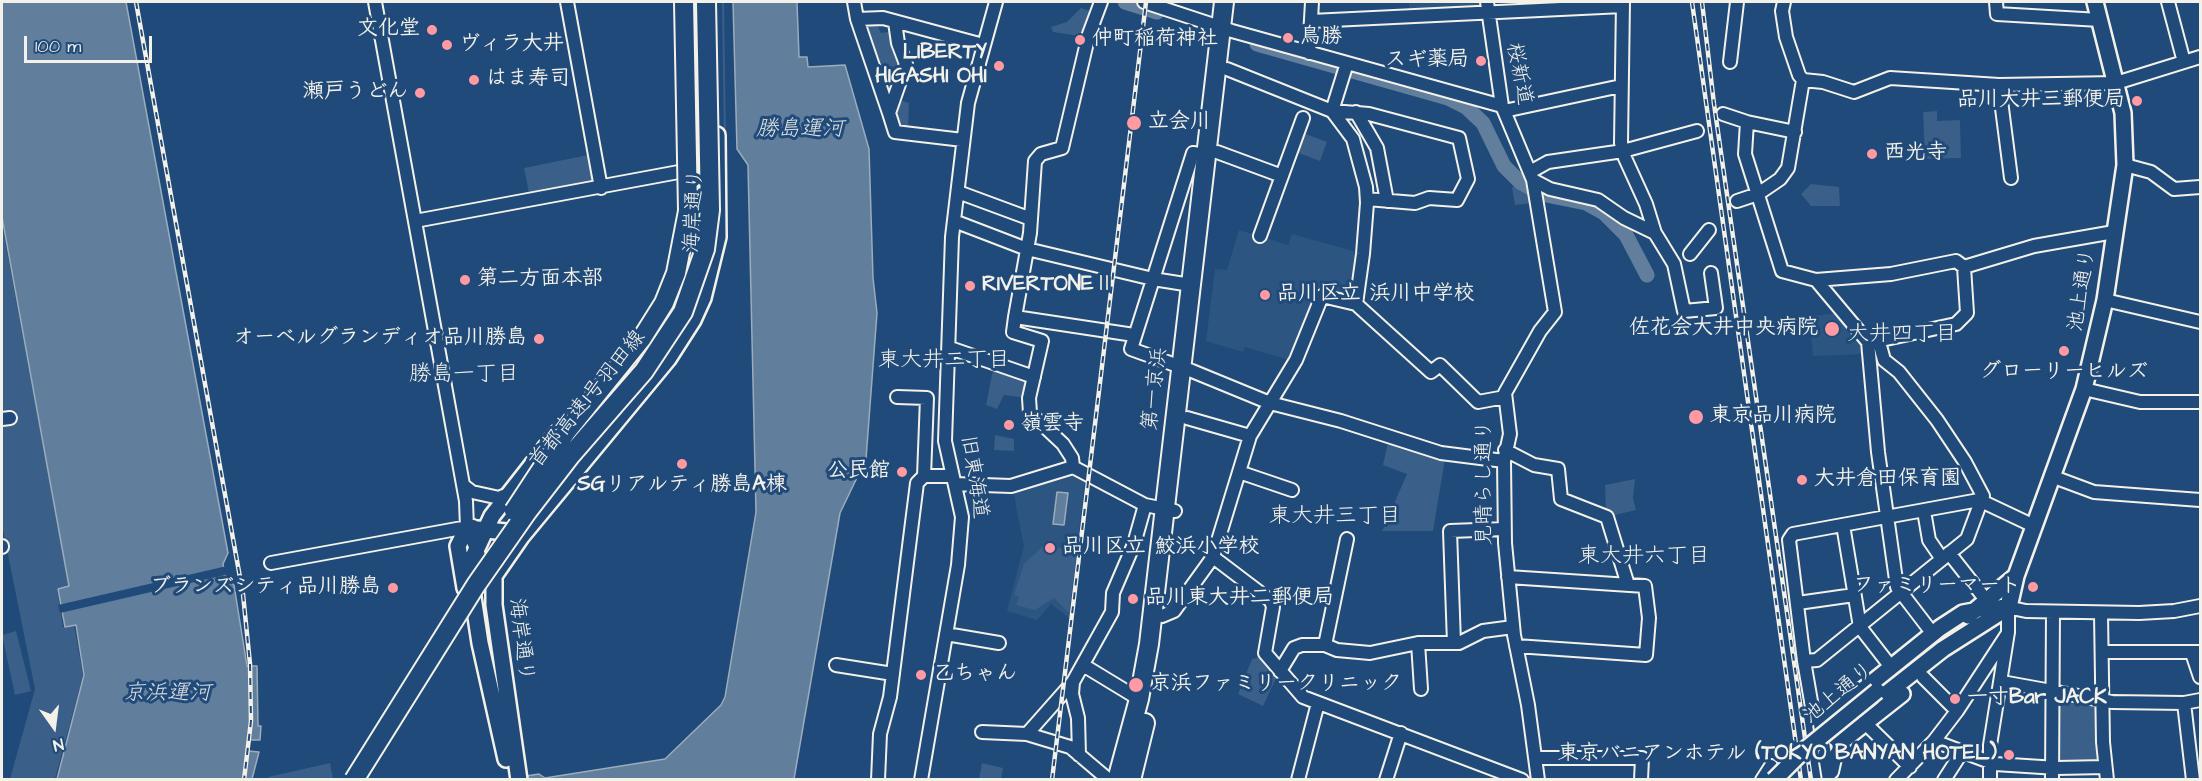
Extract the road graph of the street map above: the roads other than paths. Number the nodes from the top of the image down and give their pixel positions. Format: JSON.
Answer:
{"nodes":[{"id":1,"x":375,"y":2,"type":"edge"},
{"id":2,"x":567,"y":2,"type":"edge"},
{"id":3,"x":682,"y":2,"type":"edge"},
{"id":4,"x":696,"y":2,"type":"edge"},
{"id":5,"x":706,"y":2,"type":"edge"},
{"id":6,"x":711,"y":2,"type":"edge"},
{"id":7,"x":854,"y":2,"type":"edge"},
{"id":8,"x":996,"y":2,"type":"edge"},
{"id":9,"x":1144,"y":2,"type":"edge"},
{"id":10,"x":1224,"y":2,"type":"edge"},
{"id":11,"x":1236,"y":2,"type":"edge"},
{"id":12,"x":1312,"y":2,"type":"edge"},
{"id":13,"x":1737,"y":2,"type":"edge"},
{"id":14,"x":1784,"y":2,"type":"edge"},
{"id":15,"x":1996,"y":2,"type":"edge"},
{"id":16,"x":2095,"y":2,"type":"edge"},
{"id":17,"x":2168,"y":2,"type":"edge"},
{"id":18,"x":1623,"y":4,"type":"edge"},
{"id":19,"x":1568,"y":5,"type":"edge"},
{"id":20,"x":1099,"y":6,"type":"edge"},
{"id":21,"x":1550,"y":6,"type":"edge"},
{"id":22,"x":1178,"y":7,"type":"edge"},
{"id":23,"x":1487,"y":7,"type":"edge"},
{"id":24,"x":858,"y":20,"type":"junction"},
{"id":25,"x":2100,"y":20,"type":"junction"},
{"id":26,"x":1311,"y":21,"type":"junction"},
{"id":27,"x":895,"y":22,"type":"junction"},
{"id":28,"x":1226,"y":34,"type":"junction"},
{"id":29,"x":983,"y":45,"type":"junction"},
{"id":30,"x":1309,"y":53,"type":"junction"},
{"id":31,"x":2200,"y":57,"type":"edge"},
{"id":32,"x":1730,"y":62,"type":"dead end"},
{"id":33,"x":2184,"y":62,"type":"junction"},
{"id":34,"x":1227,"y":69,"type":"junction"},
{"id":35,"x":1345,"y":69,"type":"junction"},
{"id":36,"x":1803,"y":80,"type":"junction"},
{"id":37,"x":2116,"y":83,"type":"junction"},
{"id":38,"x":1999,"y":85,"type":"junction"},
{"id":39,"x":1622,"y":86,"type":"junction"},
{"id":40,"x":688,"y":89,"type":"junction"},
{"id":41,"x":1503,"y":109,"type":"junction"},
{"id":42,"x":1332,"y":111,"type":"junction"},
{"id":43,"x":1356,"y":112,"type":"junction"},
{"id":44,"x":889,"y":113,"type":"junction"},
{"id":45,"x":1723,"y":114,"type":"dead end"},
{"id":46,"x":1304,"y":118,"type":"dead end"},
{"id":47,"x":1747,"y":122,"type":"junction"},
{"id":48,"x":1696,"y":131,"type":"dead end"},
{"id":49,"x":1795,"y":132,"type":"junction"},
{"id":50,"x":963,"y":140,"type":"junction"},
{"id":51,"x":1623,"y":151,"type":"junction"},
{"id":52,"x":1212,"y":153,"type":"junction"},
{"id":53,"x":2125,"y":165,"type":"junction"},
{"id":54,"x":684,"y":171,"type":"junction"},
{"id":55,"x":1282,"y":176,"type":"junction"},
{"id":56,"x":714,"y":177,"type":"junction"},
{"id":57,"x":2011,"y":178,"type":"dead end"},
{"id":58,"x":1532,"y":179,"type":"junction"},
{"id":59,"x":2200,"y":187,"type":"edge"},
{"id":60,"x":601,"y":188,"type":"junction"},
{"id":61,"x":957,"y":192,"type":"junction"},
{"id":62,"x":1758,"y":194,"type":"junction"},
{"id":63,"x":1367,"y":199,"type":"junction"},
{"id":64,"x":1535,"y":200,"type":"joint"},
{"id":65,"x":1387,"y":201,"type":"junction"},
{"id":66,"x":1737,"y":201,"type":"dead end"},
{"id":67,"x":1031,"y":219,"type":"junction"},
{"id":68,"x":415,"y":221,"type":"junction"},
{"id":69,"x":954,"y":222,"type":"junction"},
{"id":70,"x":1709,"y":230,"type":"dead end"},
{"id":71,"x":2114,"y":232,"type":"junction"},
{"id":72,"x":1655,"y":233,"type":"junction"},
{"id":73,"x":1260,"y":237,"type":"dead end"},
{"id":74,"x":1027,"y":249,"type":"junction"},
{"id":75,"x":1690,"y":254,"type":"dead end"},
{"id":76,"x":1964,"y":267,"type":"junction"},
{"id":77,"x":1711,"y":273,"type":"dead end"},
{"id":78,"x":1153,"y":279,"type":"junction"},
{"id":79,"x":1816,"y":280,"type":"junction"},
{"id":80,"x":1191,"y":285,"type":"junction"},
{"id":81,"x":2105,"y":300,"type":"junction"},
{"id":82,"x":1356,"y":304,"type":"junction"},
{"id":83,"x":1015,"y":317,"type":"junction"},
{"id":84,"x":2200,"y":322,"type":"edge"},
{"id":85,"x":1134,"y":335,"type":"junction"},
{"id":86,"x":1873,"y":342,"type":"junction"},
{"id":87,"x":950,"y":348,"type":"junction"},
{"id":88,"x":1187,"y":369,"type":"junction"},
{"id":89,"x":1034,"y":376,"type":"junction"},
{"id":90,"x":2084,"y":389,"type":"junction"},
{"id":91,"x":897,"y":397,"type":"dead end"},
{"id":92,"x":1505,"y":397,"type":"junction"},
{"id":93,"x":2200,"y":402,"type":"edge"},
{"id":94,"x":1270,"y":403,"type":"junction"},
{"id":95,"x":927,"y":412,"type":"junction"},
{"id":96,"x":947,"y":413,"type":"junction"},
{"id":97,"x":1187,"y":418,"type":"junction"},
{"id":98,"x":1251,"y":436,"type":"junction"},
{"id":99,"x":1505,"y":456,"type":"junction"},
{"id":100,"x":1073,"y":467,"type":"junction"},
{"id":101,"x":1239,"y":472,"type":"junction"},
{"id":102,"x":924,"y":476,"type":"junction"},
{"id":103,"x":2050,"y":477,"type":"junction"},
{"id":104,"x":954,"y":480,"type":"junction"},
{"id":105,"x":463,"y":485,"type":"junction"},
{"id":106,"x":1292,"y":490,"type":"dead end"},
{"id":107,"x":559,"y":491,"type":"junction"},
{"id":108,"x":504,"y":499,"type":"junction"},
{"id":109,"x":2200,"y":500,"type":"edge"},
{"id":110,"x":1981,"y":501,"type":"junction"},
{"id":111,"x":1144,"y":505,"type":"junction"},
{"id":112,"x":1170,"y":510,"type":"junction"},
{"id":113,"x":1924,"y":511,"type":"junction"},
{"id":114,"x":492,"y":516,"type":"junction"},
{"id":115,"x":1887,"y":518,"type":"junction"},
{"id":116,"x":1843,"y":525,"type":"junction"},
{"id":117,"x":2034,"y":526,"type":"junction"},
{"id":118,"x":466,"y":528,"type":"junction"},
{"id":119,"x":1504,"y":529,"type":"junction"},
{"id":120,"x":483,"y":531,"type":"junction"},
{"id":121,"x":1347,"y":539,"type":"dead end"},
{"id":122,"x":476,"y":547,"type":"junction"},
{"id":123,"x":1946,"y":556,"type":"junction"},
{"id":124,"x":1213,"y":557,"type":"junction"},
{"id":125,"x":271,"y":562,"type":"dead end"},
{"id":126,"x":1508,"y":577,"type":"junction"},
{"id":127,"x":2012,"y":580,"type":"junction"},
{"id":128,"x":1628,"y":585,"type":"junction"},
{"id":129,"x":492,"y":587,"type":"junction"},
{"id":130,"x":1900,"y":593,"type":"junction"},
{"id":131,"x":1854,"y":595,"type":"junction"},
{"id":132,"x":1986,"y":600,"type":"junction"},
{"id":133,"x":1798,"y":603,"type":"junction"},
{"id":134,"x":2200,"y":606,"type":"edge"},
{"id":135,"x":2009,"y":607,"type":"junction"},
{"id":136,"x":2053,"y":612,"type":"junction"},
{"id":137,"x":2101,"y":614,"type":"junction"},
{"id":138,"x":1162,"y":616,"type":"junction"},
{"id":139,"x":1978,"y":617,"type":"junction"},
{"id":140,"x":1513,"y":627,"type":"junction"},
{"id":141,"x":1860,"y":627,"type":"junction"},
{"id":142,"x":2008,"y":632,"type":"junction"},
{"id":143,"x":946,"y":634,"type":"junction"},
{"id":144,"x":1933,"y":634,"type":"junction"},
{"id":145,"x":480,"y":643,"type":"junction"},
{"id":146,"x":999,"y":643,"type":"dead end"},
{"id":147,"x":1418,"y":643,"type":"junction"},
{"id":148,"x":1454,"y":643,"type":"junction"},
{"id":149,"x":1325,"y":645,"type":"junction"},
{"id":150,"x":1516,"y":646,"type":"junction"},
{"id":151,"x":2102,"y":652,"type":"junction"},
{"id":152,"x":2197,"y":653,"type":"edge"},
{"id":153,"x":1804,"y":661,"type":"junction"},
{"id":154,"x":836,"y":665,"type":"dead end"},
{"id":155,"x":1083,"y":665,"type":"junction"},
{"id":156,"x":1891,"y":667,"type":"junction"},
{"id":157,"x":1280,"y":671,"type":"junction"},
{"id":158,"x":893,"y":674,"type":"junction"},
{"id":159,"x":1923,"y":677,"type":"junction"},
{"id":160,"x":2200,"y":677,"type":"edge"},
{"id":161,"x":1073,"y":682,"type":"junction"},
{"id":162,"x":2002,"y":682,"type":"junction"},
{"id":163,"x":1420,"y":689,"type":"dead end"},
{"id":164,"x":2052,"y":692,"type":"junction"},
{"id":165,"x":1879,"y":694,"type":"junction"},
{"id":166,"x":1139,"y":699,"type":"junction"},
{"id":167,"x":2200,"y":700,"type":"edge"},
{"id":168,"x":2102,"y":701,"type":"junction"},
{"id":169,"x":1318,"y":703,"type":"junction"},
{"id":170,"x":2184,"y":703,"type":"junction"},
{"id":171,"x":1957,"y":711,"type":"junction"},
{"id":172,"x":1825,"y":721,"type":"junction"},
{"id":173,"x":1865,"y":723,"type":"junction"},
{"id":174,"x":982,"y":732,"type":"dead end"},
{"id":175,"x":1401,"y":734,"type":"junction"},
{"id":176,"x":1027,"y":735,"type":"junction"},
{"id":177,"x":1846,"y":738,"type":"junction"},
{"id":178,"x":1934,"y":741,"type":"junction"},
{"id":179,"x":1962,"y":752,"type":"junction"},
{"id":180,"x":1079,"y":755,"type":"junction"},
{"id":181,"x":1536,"y":758,"type":"junction"},
{"id":182,"x":1989,"y":763,"type":"junction"},
{"id":183,"x":1910,"y":767,"type":"junction"},
{"id":184,"x":513,"y":773,"type":"edge"},
{"id":185,"x":2106,"y":773,"type":"edge"},
{"id":186,"x":2051,"y":774,"type":"edge"},
{"id":187,"x":341,"y":780,"type":"edge"},
{"id":188,"x":354,"y":780,"type":"edge"},
{"id":189,"x":878,"y":780,"type":"edge"},
{"id":190,"x":921,"y":780,"type":"edge"},
{"id":191,"x":1109,"y":780,"type":"edge"},
{"id":192,"x":1117,"y":780,"type":"edge"},
{"id":193,"x":1131,"y":780,"type":"edge"},
{"id":194,"x":1298,"y":780,"type":"edge"},
{"id":195,"x":1386,"y":780,"type":"edge"},
{"id":196,"x":1522,"y":780,"type":"edge"},
{"id":197,"x":1538,"y":780,"type":"edge"},
{"id":198,"x":1641,"y":780,"type":"edge"},
{"id":199,"x":1762,"y":780,"type":"edge"},
{"id":200,"x":1773,"y":780,"type":"edge"},
{"id":201,"x":1784,"y":780,"type":"edge"},
{"id":202,"x":1831,"y":780,"type":"edge"},
{"id":203,"x":1896,"y":780,"type":"edge"},
{"id":204,"x":1944,"y":780,"type":"edge"},
{"id":205,"x":1990,"y":780,"type":"edge"},
{"id":206,"x":2193,"y":780,"type":"edge"}],
"edges":[{"from":1,"to":68,"type":"street"},
{"from":2,"to":60,"type":"street"},
{"from":3,"to":40,"type":"highway","name":"首都高速1号羽田線","bridge":true},
{"from":3,"to":54,"type":"main road","name":"海岸通り"},
{"from":4,"to":56,"type":"highway","bridge":true},
{"from":5,"to":188,"type":"highway","name":"首都高速1号羽田線","bridge":true},
{"from":6,"to":56,"type":"main road","name":"海岸通り"},
{"from":7,"to":24,"type":"street"},
{"from":8,"to":29,"type":"street","name":"旧東海道"},
{"from":9,"to":22,"type":"street"},
{"from":10,"to":28,"type":"highway","name":"第一京浜"},
{"from":11,"to":28,"type":"highway","name":"第一京浜"},
{"from":12,"to":26,"type":"street"},
{"from":13,"to":32,"type":"street"},
{"from":14,"to":36,"type":"street"},
{"from":15,"to":25,"type":"street"},
{"from":16,"to":25,"type":"main road","name":"池上通り"},
{"from":17,"to":33,"type":"street"},
{"from":18,"to":19,"type":"street"},
{"from":18,"to":39,"type":"street"},
{"from":19,"to":21,"type":"street"},
{"from":20,"to":67,"type":"street"},
{"from":21,"to":23,"type":"street"},
{"from":22,"to":28,"type":"street"},
{"from":23,"to":26,"type":"street"},
{"from":23,"to":41,"type":"street","name":"桜新道"},
{"from":24,"to":27,"type":"street"},
{"from":24,"to":44,"type":"street"},
{"from":25,"to":37,"type":"main road","name":"池上通り"},
{"from":26,"to":30,"type":"street"},
{"from":27,"to":29,"type":"street"},
{"from":27,"to":44,"type":"street"},
{"from":28,"to":30,"type":"street"},
{"from":28,"to":34,"type":"highway","name":"第一京浜"},
{"from":28,"to":52,"type":"highway","name":"第一京浜"},
{"from":29,"to":50,"type":"street","name":"旧東海道"},
{"from":30,"to":35,"type":"street"},
{"from":31,"to":33,"type":"street"},
{"from":33,"to":37,"type":"street"},
{"from":34,"to":42,"type":"street"},
{"from":34,"to":52,"type":"highway","name":"第一京浜"},
{"from":35,"to":41,"type":"street"},
{"from":35,"to":42,"type":"street"},
{"from":36,"to":38,"type":"street"},
{"from":36,"to":49,"type":"street"},
{"from":37,"to":38,"type":"street"},
{"from":37,"to":53,"type":"main road","name":"池上通り"},
{"from":38,"to":57,"type":"street"},
{"from":39,"to":41,"type":"street"},
{"from":39,"to":51,"type":"street"},
{"from":40,"to":108,"type":"highway","bridge":true},
{"from":40,"to":187,"type":"highway","name":"首都高速1号羽田線","bridge":true},
{"from":41,"to":58,"type":"street","name":"桜新道"},
{"from":42,"to":43,"type":"street"},
{"from":42,"to":63,"type":"street"},
{"from":43,"to":65,"type":"street"},
{"from":43,"to":65,"type":"street"},
{"from":44,"to":50,"type":"street"},
{"from":45,"to":47,"type":"street"},
{"from":46,"to":55,"type":"street"},
{"from":47,"to":49,"type":"street"},
{"from":47,"to":62,"type":"street"},
{"from":48,"to":51,"type":"street"},
{"from":49,"to":62,"type":"street"},
{"from":50,"to":61,"type":"street","name":"旧東海道"},
{"from":51,"to":58,"type":"street"},
{"from":51,"to":72,"type":"street"},
{"from":52,"to":55,"type":"street"},
{"from":52,"to":78,"type":"street"},
{"from":52,"to":80,"type":"highway","name":"第一京浜"},
{"from":52,"to":88,"type":"highway","name":"第一京浜"},
{"from":53,"to":59,"type":"street"},
{"from":53,"to":71,"type":"main road","name":"池上通り"},
{"from":54,"to":60,"type":"street"},
{"from":54,"to":108,"type":"main road","name":"海岸通り"},
{"from":55,"to":73,"type":"street"},
{"from":56,"to":107,"type":"main road","name":"海岸通り"},
{"from":58,"to":64,"type":"street","name":"桜新道"},
{"from":58,"to":72,"type":"street"},
{"from":60,"to":68,"type":"street"},
{"from":61,"to":67,"type":"street"},
{"from":61,"to":69,"type":"street","name":"旧東海道"},
{"from":62,"to":66,"type":"street"},
{"from":62,"to":79,"type":"street"},
{"from":63,"to":65,"type":"street"},
{"from":63,"to":82,"type":"street"},
{"from":64,"to":92,"type":"street","name":"見晴らし通り"},
{"from":67,"to":74,"type":"street"},
{"from":68,"to":105,"type":"street"},
{"from":69,"to":74,"type":"street"},
{"from":69,"to":87,"type":"street","name":"旧東海道"},
{"from":70,"to":75,"type":"street"},
{"from":71,"to":76,"type":"street"},
{"from":71,"to":81,"type":"main road","name":"池上通り"},
{"from":72,"to":77,"type":"street"},
{"from":74,"to":78,"type":"street"},
{"from":74,"to":83,"type":"street"},
{"from":76,"to":79,"type":"street"},
{"from":76,"to":86,"type":"street"},
{"from":78,"to":80,"type":"street"},
{"from":78,"to":85,"type":"street"},
{"from":79,"to":86,"type":"street"},
{"from":80,"to":88,"type":"highway","name":"第一京浜"},
{"from":81,"to":84,"type":"street"},
{"from":81,"to":90,"type":"main road","name":"池上通り"},
{"from":82,"to":92,"type":"street"},
{"from":82,"to":94,"type":"street"},
{"from":83,"to":85,"type":"street"},
{"from":83,"to":89,"type":"street"},
{"from":85,"to":88,"type":"street"},
{"from":86,"to":110,"type":"street"},
{"from":86,"to":115,"type":"street"},
{"from":87,"to":89,"type":"street"},
{"from":87,"to":96,"type":"street","name":"旧東海道"},
{"from":88,"to":94,"type":"street"},
{"from":88,"to":97,"type":"highway","name":"第一京浜"},
{"from":88,"to":112,"type":"highway","name":"第一京浜"},
{"from":89,"to":100,"type":"street"},
{"from":90,"to":93,"type":"street"},
{"from":90,"to":103,"type":"main road","name":"池上通り"},
{"from":91,"to":95,"type":"street"},
{"from":92,"to":99,"type":"street","name":"見晴らし通り"},
{"from":94,"to":98,"type":"street"},
{"from":94,"to":99,"type":"street"},
{"from":95,"to":96,"type":"street"},
{"from":95,"to":102,"type":"street"},
{"from":96,"to":104,"type":"street","name":"旧東海道"},
{"from":97,"to":98,"type":"street"},
{"from":97,"to":112,"type":"highway","name":"第一京浜"},
{"from":98,"to":101,"type":"street"},
{"from":99,"to":119,"type":"street","name":"見晴らし通り"},
{"from":99,"to":128,"type":"street"},
{"from":100,"to":104,"type":"street"},
{"from":100,"to":111,"type":"street"},
{"from":101,"to":106,"type":"street"},
{"from":101,"to":124,"type":"street"},
{"from":102,"to":104,"type":"street"},
{"from":102,"to":158,"type":"street"},
{"from":103,"to":109,"type":"street"},
{"from":103,"to":117,"type":"main road","name":"池上通り"},
{"from":104,"to":143,"type":"street","name":"旧東海道"},
{"from":105,"to":108,"type":"street"},
{"from":105,"to":118,"type":"street"},
{"from":107,"to":120,"type":"main road"},
{"from":107,"to":129,"type":"main road","name":"海岸通り"},
{"from":108,"to":114,"type":"main road","name":"海岸通り"},
{"from":110,"to":113,"type":"street"},
{"from":110,"to":117,"type":"street"},
{"from":110,"to":123,"type":"street"},
{"from":111,"to":112,"type":"street"},
{"from":111,"to":155,"type":"street"},
{"from":112,"to":138,"type":"highway","name":"第一京浜"},
{"from":112,"to":166,"type":"highway","name":"第一京浜"},
{"from":113,"to":115,"type":"street"},
{"from":113,"to":123,"type":"street"},
{"from":114,"to":118,"type":"street"},
{"from":114,"to":120,"type":"main road","name":"海岸通り"},
{"from":115,"to":116,"type":"street"},
{"from":115,"to":130,"type":"street"},
{"from":116,"to":131,"type":"street"},
{"from":116,"to":133,"type":"street"},
{"from":117,"to":127,"type":"main road","name":"池上通り"},
{"from":118,"to":120,"type":"main road"},
{"from":118,"to":122,"type":"street"},
{"from":118,"to":125,"type":"street"},
{"from":118,"to":145,"type":"main road"},
{"from":119,"to":126,"type":"street","name":"見晴らし通り"},
{"from":119,"to":148,"type":"street"},
{"from":120,"to":122,"type":"main road","name":"海岸通り"},
{"from":121,"to":149,"type":"street"},
{"from":122,"to":129,"type":"street"},
{"from":122,"to":145,"type":"main road","name":"海岸通り"},
{"from":123,"to":130,"type":"street"},
{"from":123,"to":132,"type":"street"},
{"from":124,"to":138,"type":"street"},
{"from":124,"to":157,"type":"street"},
{"from":126,"to":128,"type":"street"},
{"from":126,"to":140,"type":"street","name":"見晴らし通り"},
{"from":127,"to":132,"type":"main road","name":"池上通り"},
{"from":127,"to":135,"type":"main road","name":"池上通り"},
{"from":128,"to":150,"type":"street"},
{"from":129,"to":184,"type":"main road","name":"海岸通り"},
{"from":130,"to":141,"type":"street"},
{"from":130,"to":144,"type":"street"},
{"from":131,"to":133,"type":"street"},
{"from":131,"to":141,"type":"street"},
{"from":132,"to":139,"type":"main road","name":"池上通り"},
{"from":133,"to":153,"type":"street"},
{"from":134,"to":137,"type":"street"},
{"from":135,"to":136,"type":"street"},
{"from":135,"to":139,"type":"main road","name":"池上通り"},
{"from":135,"to":142,"type":"street"},
{"from":136,"to":137,"type":"street"},
{"from":136,"to":164,"type":"street"},
{"from":137,"to":151,"type":"street"},
{"from":138,"to":193,"type":"highway","name":"第一京浜"},
{"from":139,"to":144,"type":"main road"},
{"from":139,"to":159,"type":"main road"},
{"from":139,"to":165,"type":"main road","name":"池上通り"},
{"from":140,"to":148,"type":"street"},
{"from":140,"to":150,"type":"street","name":"見晴らし通り"},
{"from":141,"to":153,"type":"street"},
{"from":141,"to":156,"type":"street"},
{"from":142,"to":162,"type":"street"},
{"from":142,"to":171,"type":"street"},
{"from":143,"to":146,"type":"street"},
{"from":143,"to":190,"type":"street","name":"旧東海道"},
{"from":144,"to":156,"type":"main road"},
{"from":145,"to":184,"type":"main road","name":"海岸通り"},
{"from":147,"to":148,"type":"street"},
{"from":147,"to":149,"type":"street"},
{"from":147,"to":163,"type":"street"},
{"from":149,"to":157,"type":"street"},
{"from":150,"to":181,"type":"street","name":"見晴らし通り"},
{"from":151,"to":152,"type":"street"},
{"from":151,"to":168,"type":"street"},
{"from":152,"to":160,"type":"street"},
{"from":153,"to":172,"type":"street"},
{"from":154,"to":158,"type":"street"},
{"from":155,"to":161,"type":"street"},
{"from":155,"to":166,"type":"street"},
{"from":156,"to":172,"type":"main road"},
{"from":157,"to":169,"type":"street"},
{"from":158,"to":189,"type":"street"},
{"from":159,"to":171,"type":"street"},
{"from":159,"to":173,"type":"main road"},
{"from":161,"to":176,"type":"street"},
{"from":161,"to":180,"type":"street"},
{"from":162,"to":164,"type":"street"},
{"from":162,"to":182,"type":"street"},
{"from":164,"to":168,"type":"street"},
{"from":164,"to":186,"type":"street"},
{"from":165,"to":200,"type":"main road","name":"池上通り","bridge":true},
{"from":165,"to":201,"type":"main road","name":"池上通り"},
{"from":166,"to":192,"type":"highway","name":"第一京浜"},
{"from":167,"to":170,"type":"street"},
{"from":168,"to":170,"type":"street"},
{"from":168,"to":185,"type":"street"},
{"from":169,"to":175,"type":"street"},
{"from":169,"to":194,"type":"street"},
{"from":170,"to":206,"type":"street"},
{"from":171,"to":178,"type":"street"},
{"from":172,"to":177,"type":"main road"},
{"from":172,"to":202,"type":"street"},
{"from":173,"to":177,"type":"main road"},
{"from":173,"to":183,"type":"street"},
{"from":174,"to":176,"type":"street"},
{"from":175,"to":195,"type":"street"},
{"from":175,"to":196,"type":"street"},
{"from":176,"to":180,"type":"street"},
{"from":177,"to":202,"type":"street"},
{"from":178,"to":179,"type":"street"},
{"from":178,"to":183,"type":"street"},
{"from":179,"to":182,"type":"street"},
{"from":179,"to":204,"type":"street"},
{"from":180,"to":191,"type":"street"},
{"from":181,"to":197,"type":"street","name":"見晴らし通り"},
{"from":181,"to":198,"type":"street"},
{"from":182,"to":186,"type":"street"},
{"from":182,"to":205,"type":"street"},
{"from":183,"to":203,"type":"street"},
{"from":185,"to":186,"type":"street"},
{"from":199,"to":200,"type":"street"}]}
